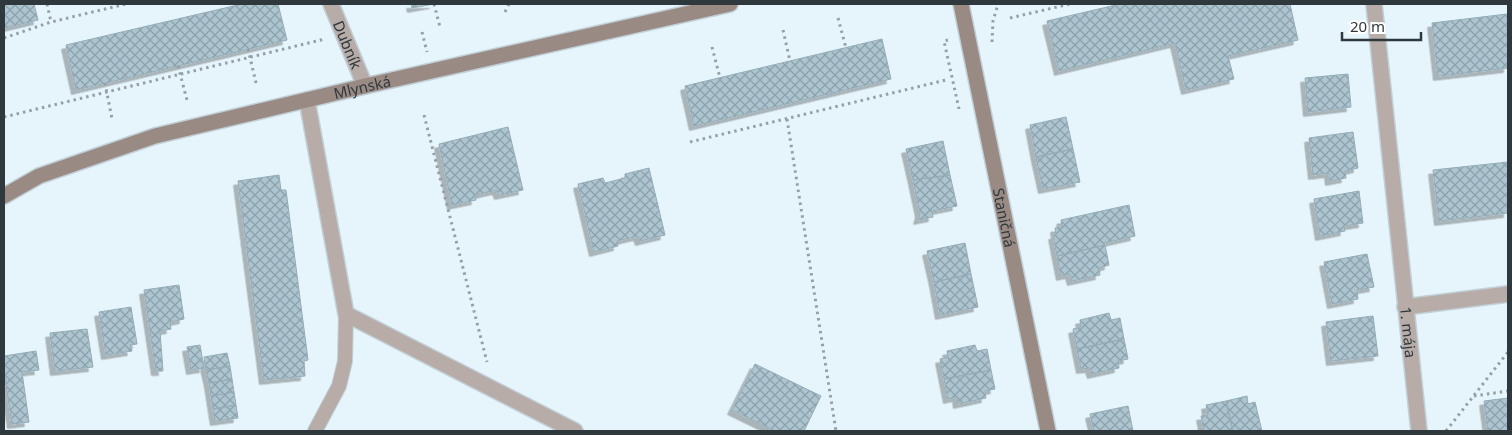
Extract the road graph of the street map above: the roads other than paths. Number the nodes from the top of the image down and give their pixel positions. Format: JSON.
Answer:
{"nodes":[{"id":1,"x":331,"y":4,"type":"edge"},
{"id":2,"x":730,"y":4,"type":"edge"},
{"id":3,"x":961,"y":4,"type":"edge"},
{"id":4,"x":1374,"y":4,"type":"edge"},
{"id":5,"x":365,"y":86,"type":"junction"},
{"id":6,"x":307,"y":100,"type":"junction"},
{"id":7,"x":4,"y":196,"type":"edge"},
{"id":8,"x":1508,"y":294,"type":"edge"},
{"id":9,"x":1406,"y":307,"type":"junction"},
{"id":10,"x":346,"y":314,"type":"junction"},
{"id":11,"x":315,"y":431,"type":"edge"},
{"id":12,"x":575,"y":431,"type":"edge"},
{"id":13,"x":1048,"y":431,"type":"edge"},
{"id":14,"x":1419,"y":431,"type":"edge"}],
"edges":[{"from":1,"to":5,"type":"street","name":"Dubník"},
{"from":2,"to":5,"type":"street","name":"Mlynská"},
{"from":3,"to":13,"type":"street","name":"Staničná"},
{"from":4,"to":9,"type":"street"},
{"from":5,"to":6,"type":"street","name":"Mlynská"},
{"from":6,"to":7,"type":"street","name":"Mlynská"},
{"from":6,"to":10,"type":"street"},
{"from":8,"to":9,"type":"street","name":"1. mája"},
{"from":9,"to":14,"type":"street","name":"1. mája"},
{"from":10,"to":11,"type":"lane"},
{"from":10,"to":12,"type":"street"}]}
